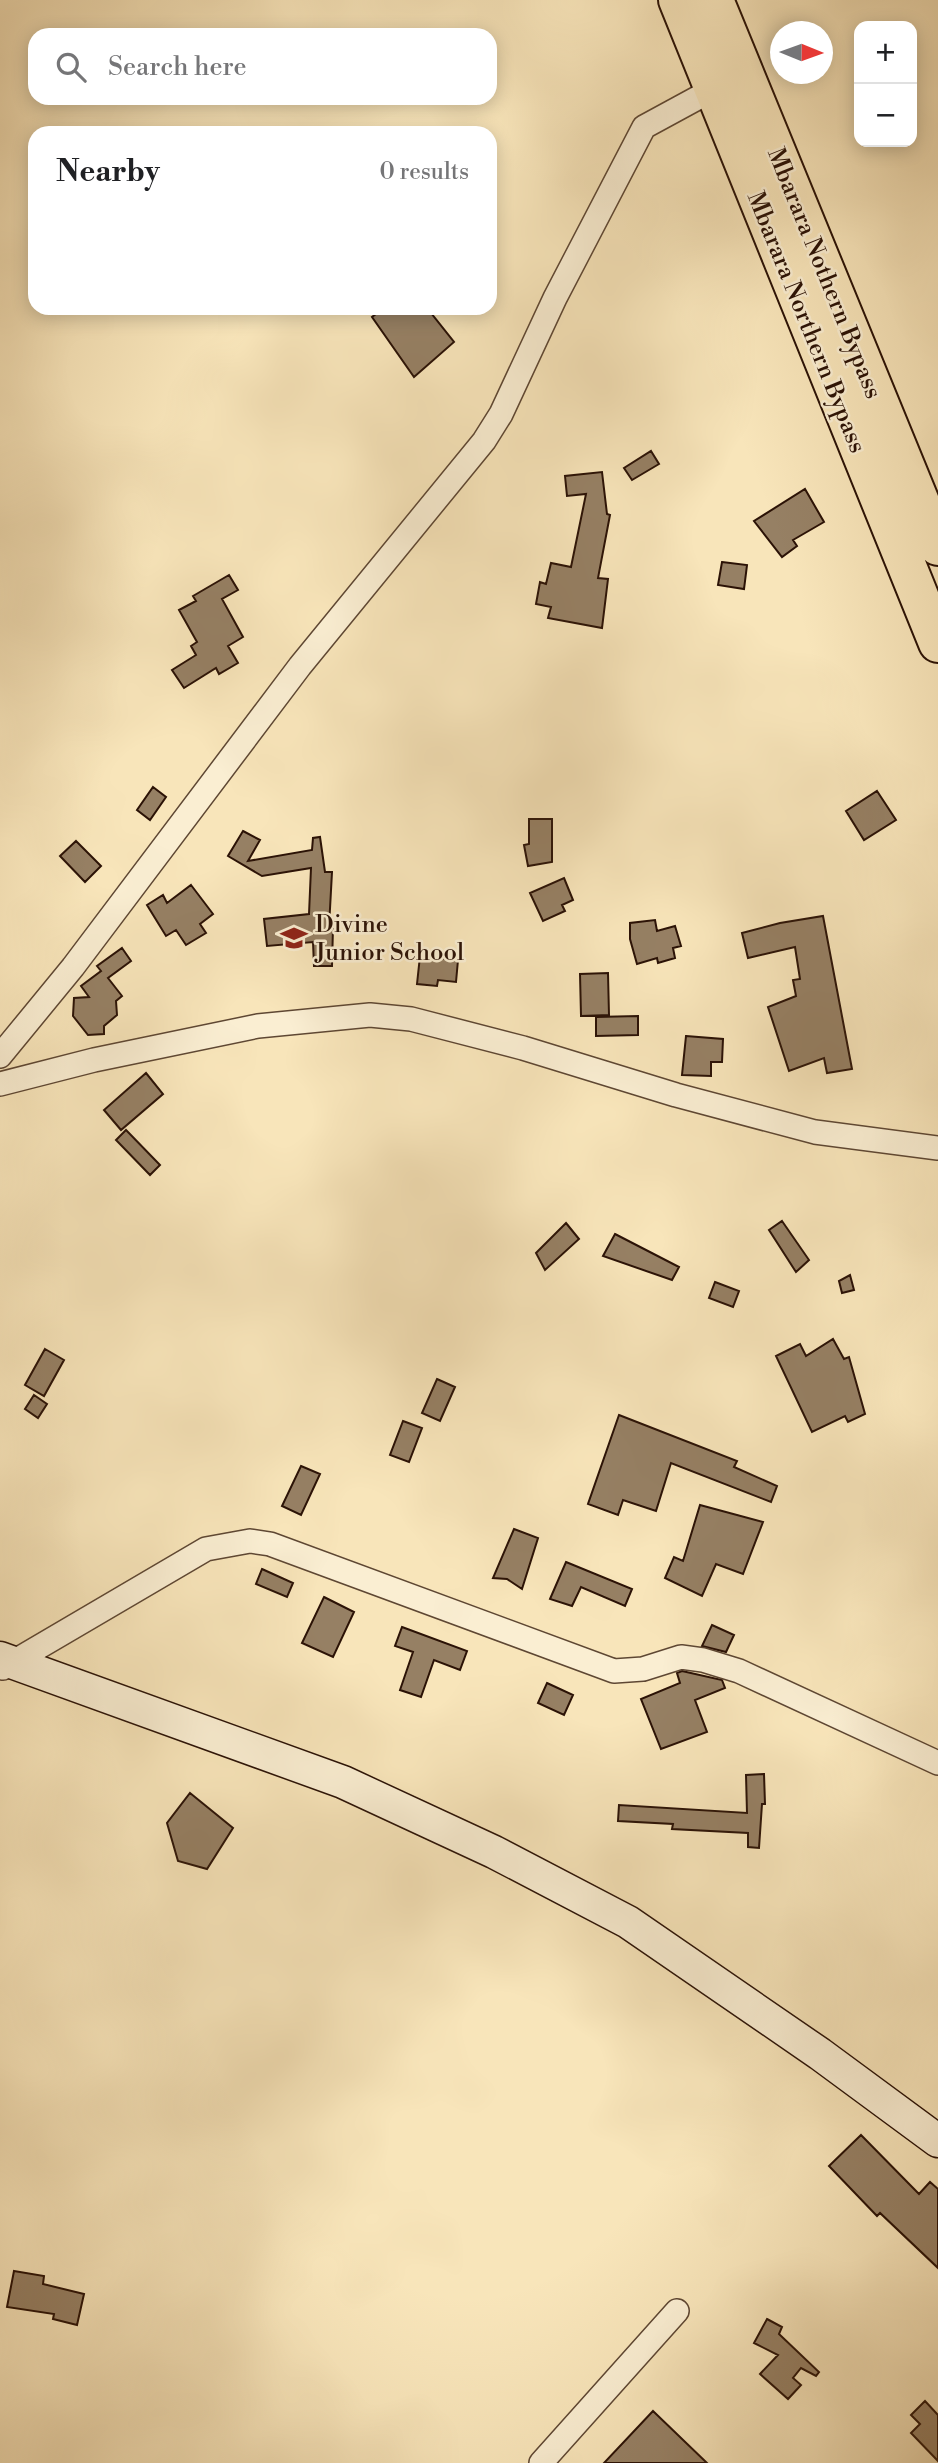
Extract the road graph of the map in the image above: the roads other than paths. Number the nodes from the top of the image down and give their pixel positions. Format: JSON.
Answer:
{"nodes":[{"id":1,"x":678,"y":0,"type":"edge"},
{"id":2,"x":714,"y":0,"type":"edge"},
{"id":3,"x":714,"y":89,"type":"junction"},
{"id":4,"x":938,"y":546,"type":"edge"},
{"id":5,"x":938,"y":643,"type":"edge"},
{"id":6,"x":0,"y":1056,"type":"edge"},
{"id":7,"x":0,"y":1084,"type":"edge"},
{"id":8,"x":938,"y":1148,"type":"edge"},
{"id":9,"x":3,"y":1664,"type":"edge"},
{"id":10,"x":938,"y":1763,"type":"edge"},
{"id":11,"x":938,"y":2141,"type":"edge"},
{"id":12,"x":677,"y":2311,"type":"dead end"},
{"id":13,"x":541,"y":2463,"type":"edge"}],
"edges":[{"from":1,"to":3,"type":"highway","name":"Mbarara Northern Bypass"},
{"from":2,"to":4,"type":"highway","name":"Mbarara Nothern Bypass"},
{"from":3,"to":5,"type":"highway","name":"Mbarara Northern Bypass"},
{"from":3,"to":6,"type":"street"},
{"from":7,"to":8,"type":"street"},
{"from":9,"to":10,"type":"street"},
{"from":9,"to":11,"type":"main road"},
{"from":12,"to":13,"type":"street"}]}
